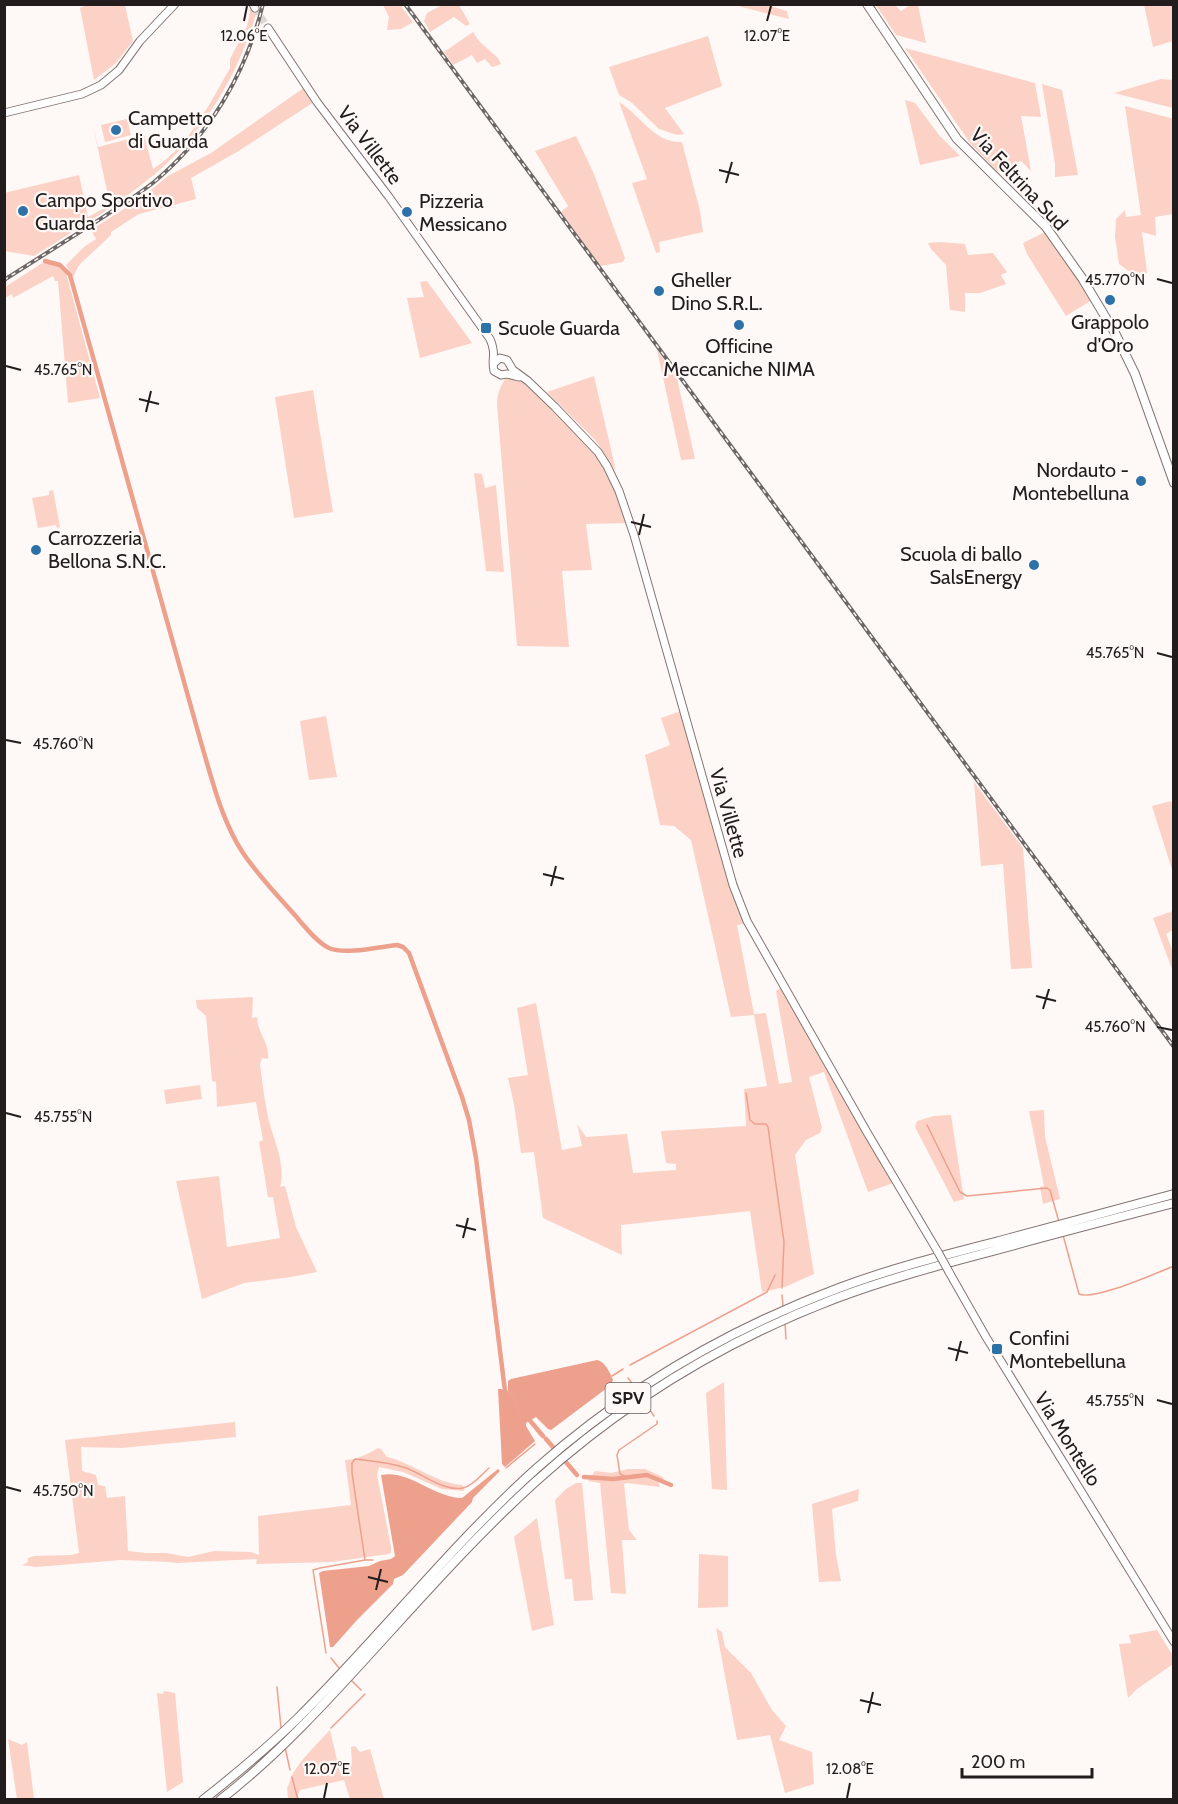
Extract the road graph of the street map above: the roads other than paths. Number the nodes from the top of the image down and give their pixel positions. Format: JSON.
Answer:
{"nodes":[{"id":1,"x":175,"y":4,"type":"edge"},
{"id":2,"x":867,"y":4,"type":"edge"},
{"id":3,"x":268,"y":28,"type":"tunnel mouth"},
{"id":4,"x":4,"y":113,"type":"edge"},
{"id":5,"x":497,"y":361,"type":"junction"},
{"id":6,"x":510,"y":365,"type":"junction"},
{"id":7,"x":507,"y":374,"type":"junction"},
{"id":8,"x":522,"y":377,"type":"junction"},
{"id":9,"x":1173,"y":483,"type":"edge"},
{"id":10,"x":1173,"y":1192,"type":"edge"},
{"id":11,"x":1173,"y":1203,"type":"edge"},
{"id":12,"x":938,"y":1252,"type":"joint"},
{"id":13,"x":1173,"y":1642,"type":"edge"},
{"id":14,"x":203,"y":1800,"type":"edge"},
{"id":15,"x":220,"y":1800,"type":"edge"}],
"edges":[{"from":1,"to":4,"type":"street"},
{"from":2,"to":9,"type":"main road","name":"Via Feltrina Sud"},
{"from":3,"to":5,"type":"street","name":"Via Villette"},
{"from":5,"to":6,"type":"street","name":"Via Villette"},
{"from":5,"to":7,"type":"street","name":"Via Villette"},
{"from":6,"to":7,"type":"street"},
{"from":6,"to":8,"type":"street","name":"Via Villette"},
{"from":7,"to":8,"type":"street","name":"Via Villette"},
{"from":8,"to":12,"type":"street","name":"Via Villette"},
{"from":10,"to":14,"type":"highway","number":"SPV"},
{"from":11,"to":15,"type":"highway","number":"SPV"},
{"from":12,"to":13,"type":"street","name":"Via Montello","bridge":true}]}
